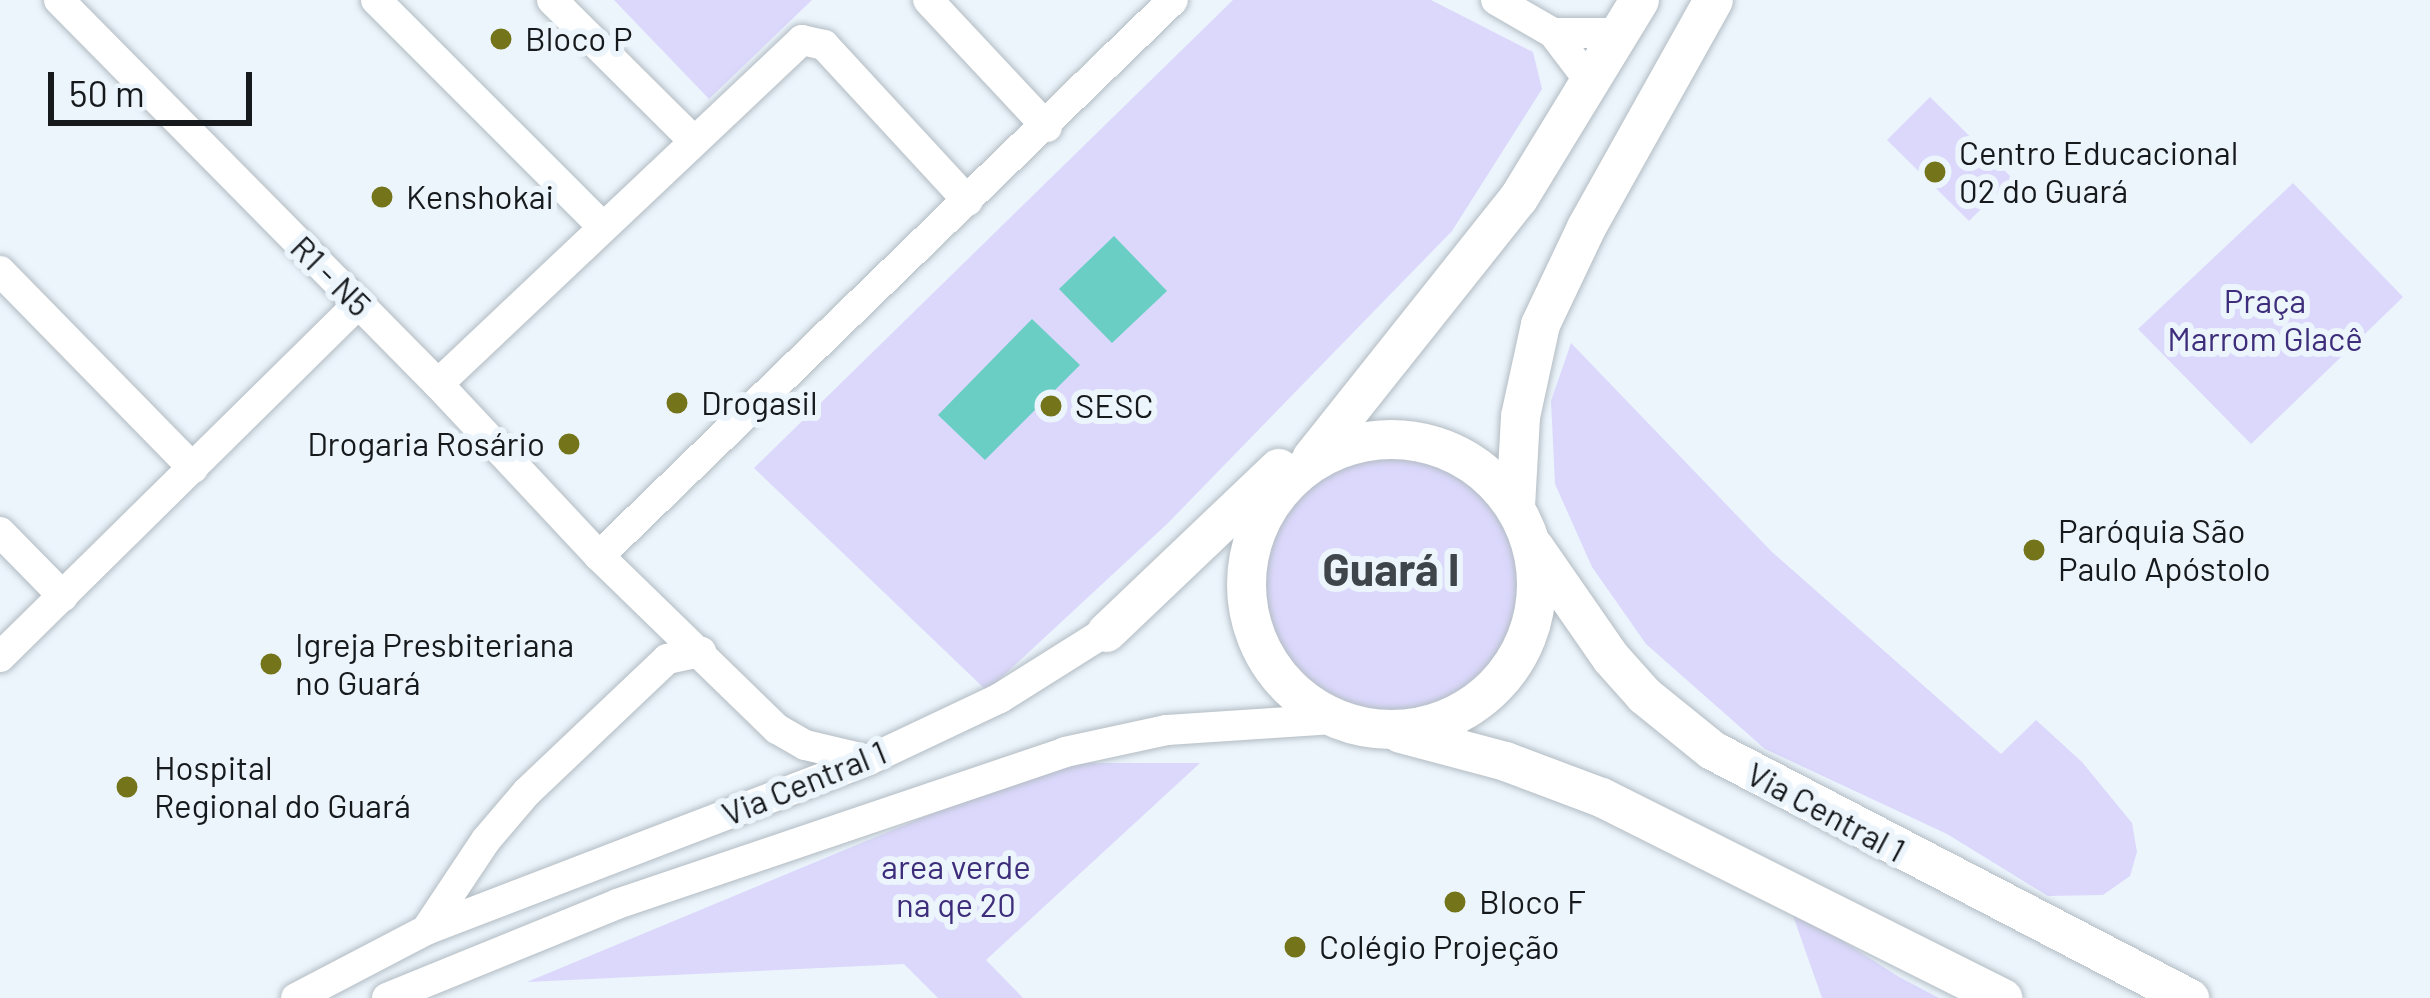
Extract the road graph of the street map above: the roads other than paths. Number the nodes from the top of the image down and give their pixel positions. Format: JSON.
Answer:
{"nodes":[{"id":1,"x":59,"y":0,"type":"edge"},
{"id":2,"x":376,"y":0,"type":"edge"},
{"id":3,"x":552,"y":0,"type":"edge"},
{"id":4,"x":928,"y":0,"type":"edge"},
{"id":5,"x":1173,"y":0,"type":"edge"},
{"id":6,"x":1496,"y":0,"type":"edge"},
{"id":7,"x":1713,"y":0,"type":"edge"},
{"id":8,"x":1629,"y":16,"type":"edge"},
{"id":9,"x":1553,"y":33,"type":"junction"},
{"id":10,"x":1588,"y":79,"type":"junction"},
{"id":11,"x":1047,"y":127,"type":"junction"},
{"id":12,"x":692,"y":139,"type":"junction"},
{"id":13,"x":968,"y":201,"type":"junction"},
{"id":14,"x":601,"y":225,"type":"junction"},
{"id":15,"x":0,"y":271,"type":"edge"},
{"id":16,"x":358,"y":304,"type":"junction"},
{"id":17,"x":1413,"y":334,"type":"junction"},
{"id":18,"x":438,"y":384,"type":"junction"},
{"id":19,"x":193,"y":468,"type":"junction"},
{"id":20,"x":1300,"y":470,"type":"junction"},
{"id":21,"x":1272,"y":500,"type":"junction"},
{"id":22,"x":1523,"y":524,"type":"junction"},
{"id":23,"x":0,"y":532,"type":"edge"},
{"id":24,"x":598,"y":556,"type":"junction"},
{"id":25,"x":63,"y":596,"type":"junction"},
{"id":26,"x":668,"y":619,"type":"junction"},
{"id":27,"x":1106,"y":632,"type":"junction"},
{"id":28,"x":701,"y":652,"type":"junction"},
{"id":29,"x":0,"y":657,"type":"edge"},
{"id":30,"x":667,"y":659,"type":"junction"},
{"id":31,"x":1334,"y":718,"type":"junction"},
{"id":32,"x":1389,"y":730,"type":"junction"},
{"id":33,"x":869,"y":760,"type":"junction"},
{"id":34,"x":426,"y":931,"type":"junction"},
{"id":35,"x":296,"y":998,"type":"edge"},
{"id":36,"x":387,"y":998,"type":"edge"},
{"id":37,"x":2002,"y":998,"type":"edge"},
{"id":38,"x":2189,"y":998,"type":"edge"}],
"edges":[{"from":1,"to":16,"type":"street","name":"R1 - N5"},
{"from":2,"to":14,"type":"street"},
{"from":3,"to":12,"type":"street"},
{"from":4,"to":11,"type":"street"},
{"from":5,"to":11,"type":"street"},
{"from":6,"to":9,"type":"street"},
{"from":7,"to":22,"type":"main road"},
{"from":8,"to":9,"type":"street"},
{"from":8,"to":10,"type":"main road"},
{"from":9,"to":10,"type":"street"},
{"from":10,"to":17,"type":"main road"},
{"from":11,"to":13,"type":"street"},
{"from":12,"to":13,"type":"street"},
{"from":12,"to":14,"type":"street"},
{"from":13,"to":24,"type":"street"},
{"from":14,"to":18,"type":"street"},
{"from":15,"to":19,"type":"street"},
{"from":16,"to":18,"type":"street","name":"R1 - N5"},
{"from":16,"to":19,"type":"street"},
{"from":17,"to":20,"type":"main road"},
{"from":17,"to":27,"type":"main road"},
{"from":18,"to":24,"type":"street","name":"R1 - N5"},
{"from":19,"to":25,"type":"street"},
{"from":20,"to":21,"type":"main road"},
{"from":20,"to":22,"type":"main road"},
{"from":21,"to":27,"type":"street","name":"Via Central 1"},
{"from":21,"to":31,"type":"main road"},
{"from":22,"to":32,"type":"main road"},
{"from":22,"to":38,"type":"main road","name":"Via Central 1"},
{"from":23,"to":25,"type":"street"},
{"from":24,"to":26,"type":"street","name":"R1 - N5"},
{"from":25,"to":29,"type":"street"},
{"from":26,"to":28,"type":"street","name":"R1 - N5"},
{"from":26,"to":30,"type":"street"},
{"from":27,"to":33,"type":"street","name":"Via Central 1"},
{"from":28,"to":30,"type":"street"},
{"from":28,"to":33,"type":"street","name":"R1 - N5"},
{"from":30,"to":34,"type":"street"},
{"from":31,"to":32,"type":"main road"},
{"from":31,"to":36,"type":"street","name":"Via Central 1"},
{"from":32,"to":37,"type":"main road"},
{"from":33,"to":34,"type":"street","name":"Via Central 1"},
{"from":34,"to":35,"type":"street","name":"Via Central 1"}]}
